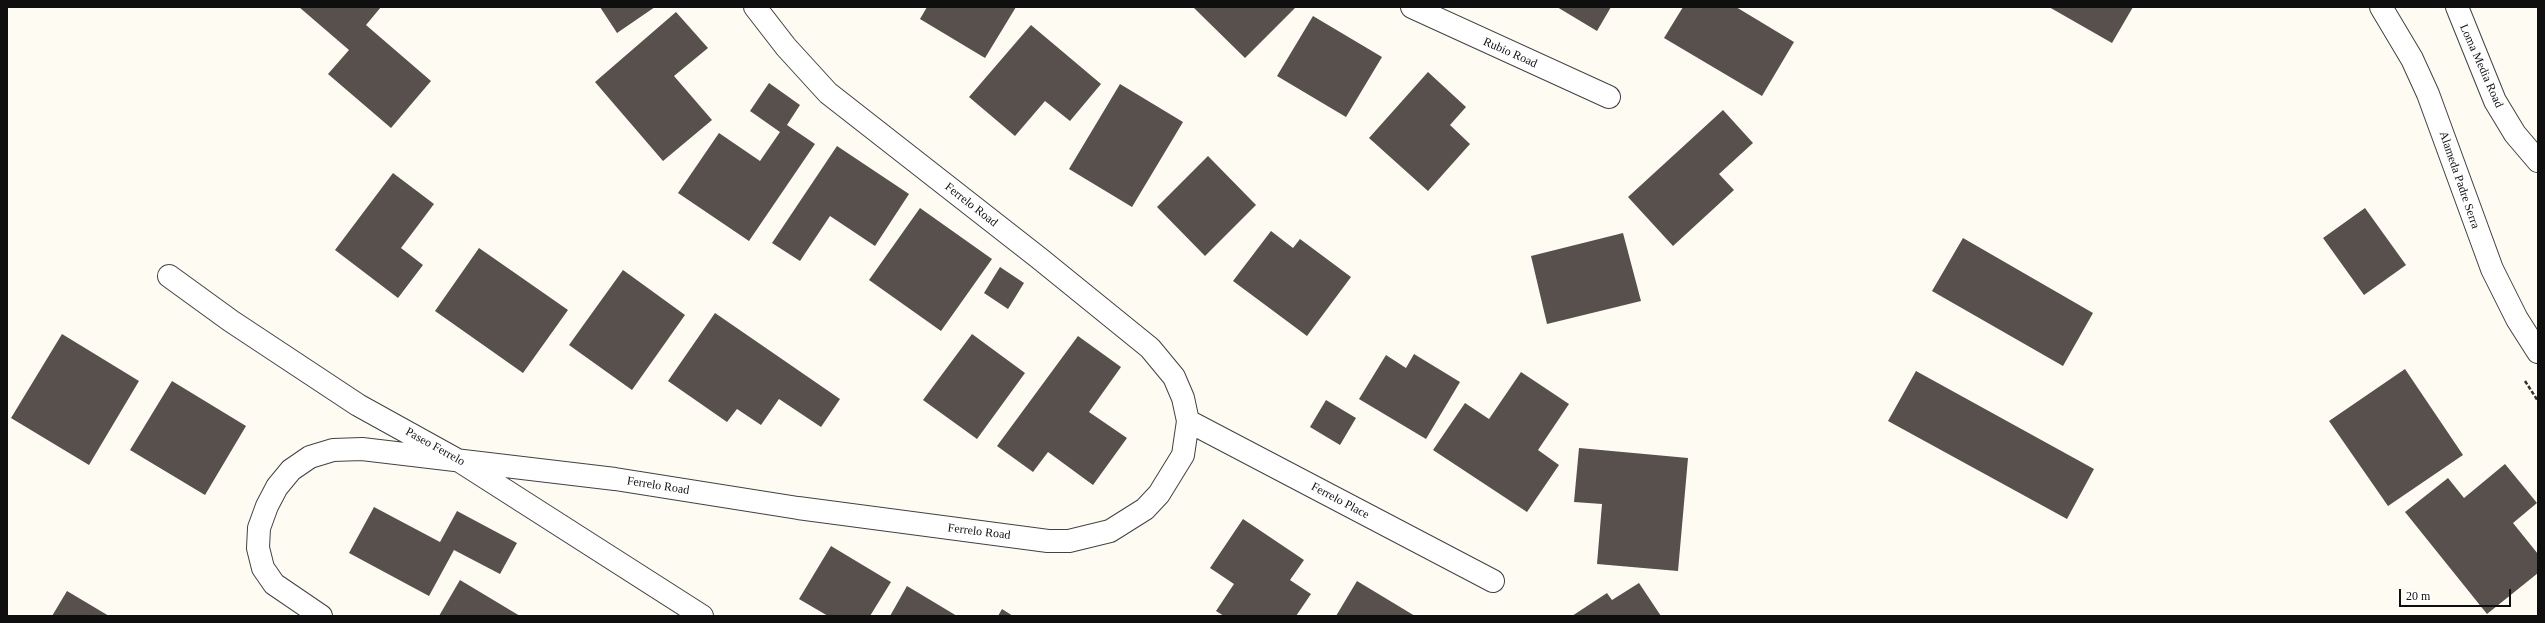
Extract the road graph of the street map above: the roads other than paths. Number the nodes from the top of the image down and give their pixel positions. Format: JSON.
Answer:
{"nodes":[{"id":1,"x":756,"y":7,"type":"edge"},
{"id":2,"x":1412,"y":7,"type":"edge"},
{"id":3,"x":2381,"y":7,"type":"edge"},
{"id":4,"x":2457,"y":7,"type":"edge"},
{"id":5,"x":1609,"y":97,"type":"dead end"},
{"id":6,"x":2538,"y":161,"type":"edge"},
{"id":7,"x":169,"y":276,"type":"dead end"},
{"id":8,"x":2538,"y":352,"type":"edge"},
{"id":9,"x":1188,"y":421,"type":"junction"},
{"id":10,"x":461,"y":462,"type":"junction"},
{"id":11,"x":1493,"y":581,"type":"dead end"},
{"id":12,"x":321,"y":616,"type":"edge"},
{"id":13,"x":702,"y":616,"type":"edge"}],
"edges":[{"from":1,"to":9,"type":"street","name":"Ferrelo Road"},
{"from":2,"to":5,"type":"street","name":"Rubio Road"},
{"from":3,"to":8,"type":"street","name":"Alameda Padre Serra"},
{"from":4,"to":6,"type":"street","name":"Loma Media Road"},
{"from":7,"to":10,"type":"street","name":"Paseo Ferrelo"},
{"from":9,"to":10,"type":"street","name":"Ferrelo Road"},
{"from":9,"to":11,"type":"street","name":"Ferrelo Place"},
{"from":10,"to":12,"type":"street","name":"Ferrelo Road"},
{"from":10,"to":13,"type":"street","name":"Paseo Ferrelo"}]}
